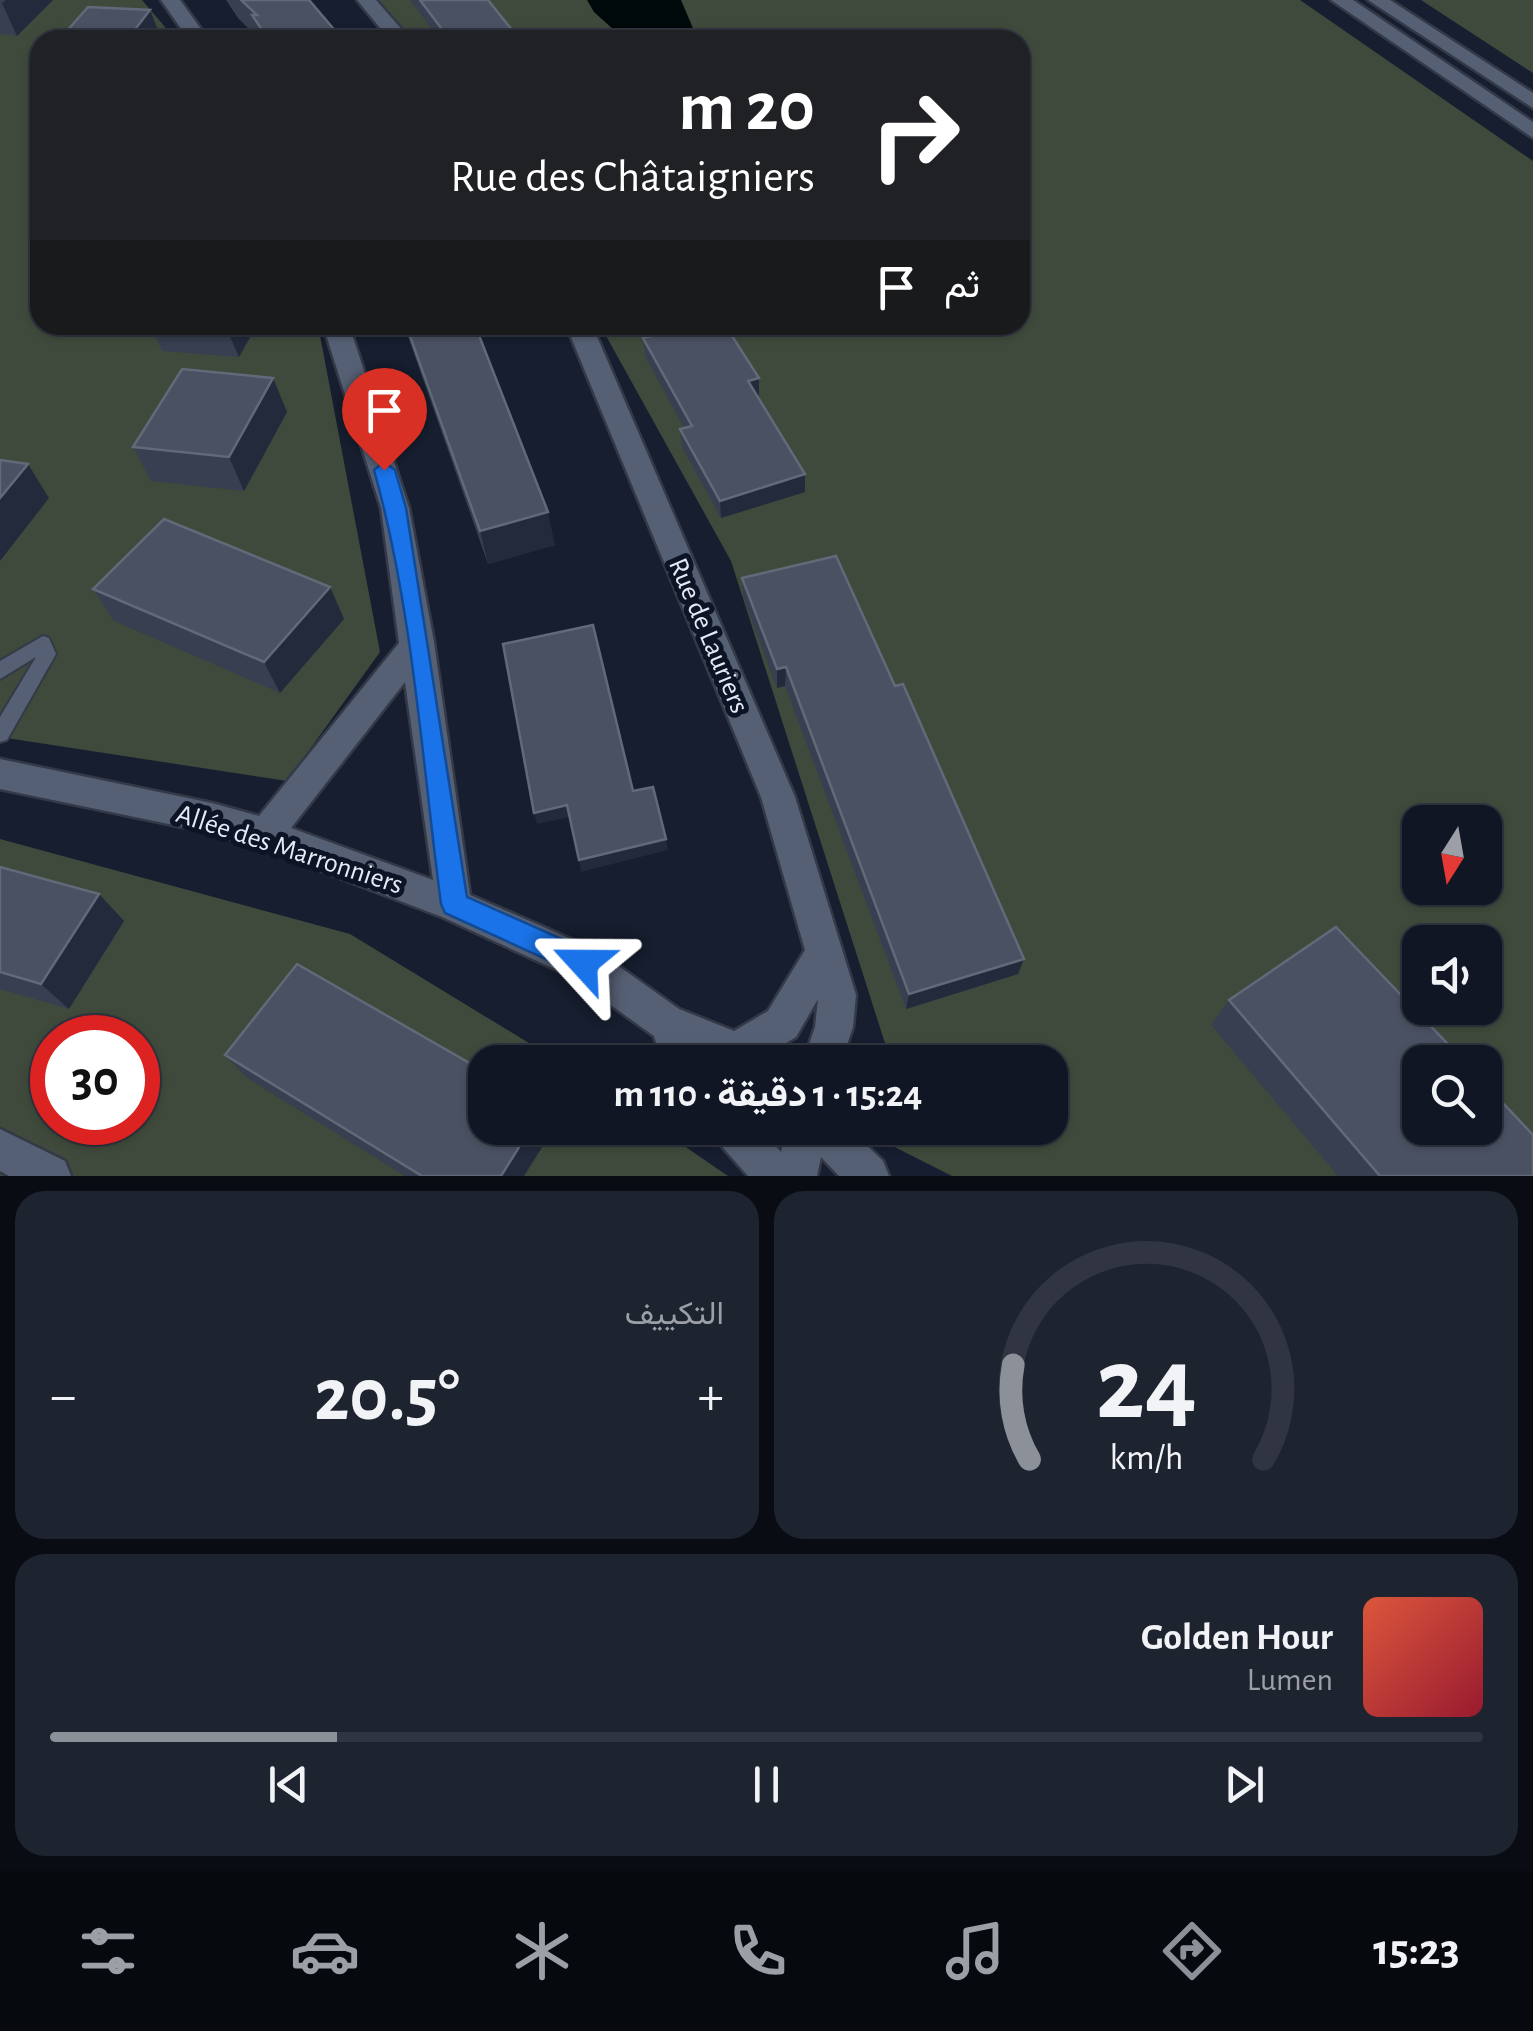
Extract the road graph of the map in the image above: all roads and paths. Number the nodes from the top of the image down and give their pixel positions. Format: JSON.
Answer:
{"nodes":[{"id":1,"x":170,"y":0,"type":"edge"},
{"id":2,"x":366,"y":0,"type":"edge"},
{"id":3,"x":1340,"y":0,"type":"edge"},
{"id":4,"x":1377,"y":0,"type":"edge"},
{"id":5,"x":191,"y":30,"type":"edge"},
{"id":6,"x":392,"y":30,"type":"edge"},
{"id":7,"x":1533,"y":102,"type":"edge"},
{"id":8,"x":1533,"y":132,"type":"edge"},
{"id":9,"x":339,"y":335,"type":"edge"},
{"id":10,"x":583,"y":335,"type":"edge"},
{"id":11,"x":418,"y":642,"type":"junction"},
{"id":12,"x":0,"y":670,"type":"edge"},
{"id":13,"x":0,"y":734,"type":"edge"},
{"id":14,"x":0,"y":774,"type":"edge"},
{"id":15,"x":266,"y":834,"type":"junction"},
{"id":16,"x":454,"y":904,"type":"junction"},
{"id":17,"x":826,"y":950,"type":"junction"},
{"id":18,"x":668,"y":1024,"type":"junction"},
{"id":19,"x":675,"y":1045,"type":"edge"},
{"id":20,"x":722,"y":1045,"type":"edge"},
{"id":21,"x":756,"y":1045,"type":"edge"},
{"id":22,"x":827,"y":1045,"type":"edge"},
{"id":23,"x":748,"y":1145,"type":"edge"},
{"id":24,"x":803,"y":1145,"type":"edge"},
{"id":25,"x":838,"y":1145,"type":"edge"},
{"id":26,"x":0,"y":1149,"type":"edge"},
{"id":27,"x":50,"y":1176,"type":"edge"},
{"id":28,"x":776,"y":1176,"type":"edge"},
{"id":29,"x":796,"y":1176,"type":"edge"},
{"id":30,"x":868,"y":1176,"type":"edge"}],
"edges":[{"from":1,"to":5,"type":"street"},
{"from":2,"to":6,"type":"street"},
{"from":3,"to":8,"type":"street"},
{"from":4,"to":7,"type":"street"},
{"from":9,"to":11,"type":"street"},
{"from":10,"to":17,"type":"street","name":"Rue de Lauriers"},
{"from":11,"to":15,"type":"street"},
{"from":11,"to":16,"type":"street"},
{"from":12,"to":13,"type":"lane"},
{"from":14,"to":15,"type":"street","name":"Allée des Marronniers"},
{"from":15,"to":16,"type":"street","name":"Allée des Marronniers"},
{"from":16,"to":18,"type":"street","name":"Allée des Marronniers"},
{"from":17,"to":21,"type":"street"},
{"from":17,"to":22,"type":"street","name":"Rue de Lauriers"},
{"from":18,"to":19,"type":"street"},
{"from":18,"to":20,"type":"street","name":"Allée des Marronniers"},
{"from":23,"to":28,"type":"street"},
{"from":24,"to":29,"type":"street"},
{"from":25,"to":30,"type":"street"},
{"from":26,"to":27,"type":"street"}]}
